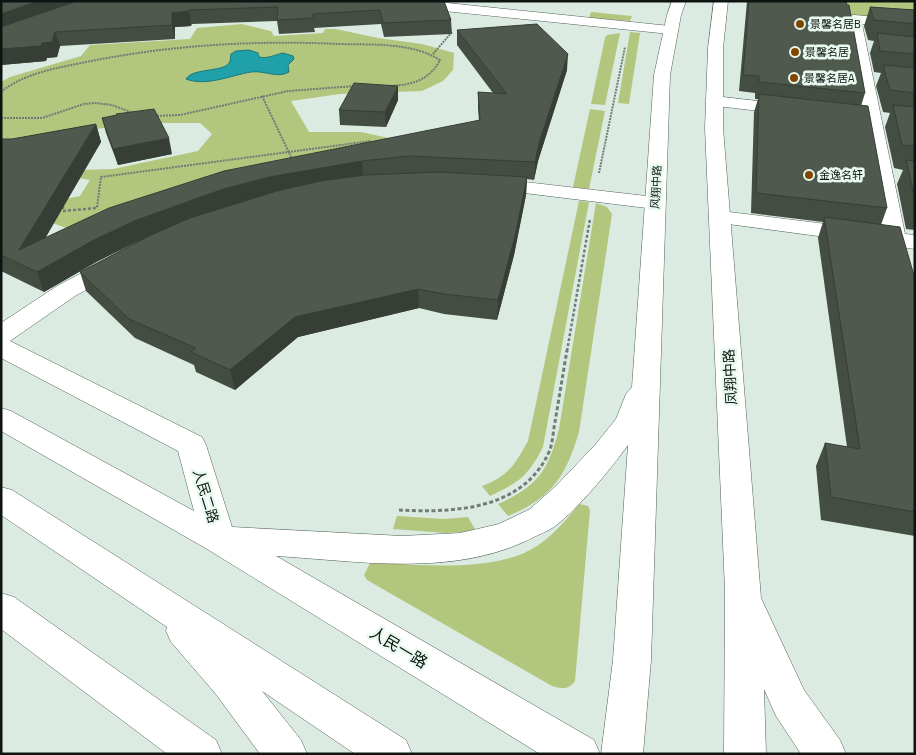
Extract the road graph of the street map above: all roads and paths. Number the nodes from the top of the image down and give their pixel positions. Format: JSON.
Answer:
{"nodes":[{"id":1,"x":385,"y":1,"type":"edge"},
{"id":2,"x":722,"y":2,"type":"edge"},
{"id":3,"x":670,"y":15,"type":"edge"},
{"id":4,"x":915,"y":24,"type":"edge"},
{"id":5,"x":626,"y":44,"type":"dead end"},
{"id":6,"x":859,"y":46,"type":"junction"},
{"id":7,"x":878,"y":48,"type":"edge"},
{"id":8,"x":865,"y":78,"type":"junction"},
{"id":9,"x":885,"y":80,"type":"edge"},
{"id":10,"x":359,"y":86,"type":"edge"},
{"id":11,"x":381,"y":86,"type":"edge"},
{"id":12,"x":3,"y":88,"type":"edge"},
{"id":13,"x":1,"y":92,"type":"edge"},
{"id":14,"x":262,"y":96,"type":"junction"},
{"id":15,"x":714,"y":101,"type":"junction"},
{"id":16,"x":813,"y":112,"type":"edge"},
{"id":17,"x":139,"y":114,"type":"edge"},
{"id":18,"x":146,"y":115,"type":"edge"},
{"id":19,"x":853,"y":116,"type":"edge"},
{"id":20,"x":1,"y":118,"type":"edge"},
{"id":21,"x":881,"y":119,"type":"junction"},
{"id":22,"x":371,"y":141,"type":"edge"},
{"id":23,"x":288,"y":152,"type":"junction"},
{"id":24,"x":297,"y":167,"type":"edge"},
{"id":25,"x":469,"y":183,"type":"edge"},
{"id":26,"x":594,"y":196,"type":"junction"},
{"id":27,"x":64,"y":203,"type":"edge"},
{"id":28,"x":655,"y":203,"type":"junction"},
{"id":29,"x":721,"y":217,"type":"junction"},
{"id":30,"x":905,"y":240,"type":"edge"},
{"id":31,"x":138,"y":254,"type":"edge"},
{"id":32,"x":1,"y":334,"type":"edge"},
{"id":33,"x":1,"y":347,"type":"edge"},
{"id":34,"x":647,"y":374,"type":"junction"},
{"id":35,"x":1,"y":418,"type":"edge"},
{"id":36,"x":1,"y":499,"type":"edge"},
{"id":37,"x":399,"y":510,"type":"dead end"},
{"id":38,"x":219,"y":540,"type":"junction"},
{"id":39,"x":743,"y":590,"type":"junction"},
{"id":40,"x":156,"y":601,"type":"junction"},
{"id":41,"x":1,"y":608,"type":"edge"},
{"id":42,"x":201,"y":754,"type":"edge"},
{"id":43,"x":286,"y":754,"type":"edge"},
{"id":44,"x":390,"y":754,"type":"edge"},
{"id":45,"x":579,"y":754,"type":"edge"},
{"id":46,"x":622,"y":754,"type":"edge"},
{"id":47,"x":745,"y":754,"type":"edge"},
{"id":48,"x":825,"y":754,"type":"edge"}],
"edges":[{"from":1,"to":3,"type":"main road"},
{"from":2,"to":15,"type":"main road","name":"凤翔中路"},
{"from":3,"to":28,"type":"main road","name":"风翔中路"},
{"from":4,"to":6,"type":"main road"},
{"from":5,"to":26,"type":"path"},
{"from":6,"to":7,"type":"main road"},
{"from":6,"to":8,"type":"main road"},
{"from":8,"to":9,"type":"main road"},
{"from":8,"to":21,"type":"main road"},
{"from":10,"to":14,"type":"path"},
{"from":11,"to":12,"type":"path"},
{"from":12,"to":13,"type":"path"},
{"from":14,"to":18,"type":"path"},
{"from":14,"to":23,"type":"path"},
{"from":15,"to":16,"type":"main road"},
{"from":15,"to":29,"type":"main road","name":"凤翔中路"},
{"from":17,"to":20,"type":"path"},
{"from":19,"to":21,"type":"main road"},
{"from":21,"to":30,"type":"main road"},
{"from":22,"to":23,"type":"path"},
{"from":23,"to":24,"type":"path"},
{"from":23,"to":27,"type":"path"},
{"from":25,"to":26,"type":"main road"},
{"from":26,"to":28,"type":"main road"},
{"from":26,"to":37,"type":"path"},
{"from":28,"to":34,"type":"main road","name":"风翔中路"},
{"from":29,"to":30,"type":"main road"},
{"from":29,"to":39,"type":"main road","name":"凤翔中路"},
{"from":31,"to":32,"type":"main road"},
{"from":33,"to":38,"type":"main road","name":"人民二路"},
{"from":34,"to":38,"type":"main road"},
{"from":34,"to":46,"type":"main road"},
{"from":35,"to":38,"type":"main road","name":"人民二路"},
{"from":36,"to":40,"type":"main road"},
{"from":38,"to":45,"type":"main road","name":"人民一路"},
{"from":39,"to":47,"type":"main road","name":"凤翔中路"},
{"from":39,"to":48,"type":"main road"},
{"from":40,"to":43,"type":"main road"},
{"from":40,"to":44,"type":"main road"},
{"from":41,"to":42,"type":"main road"}]}
